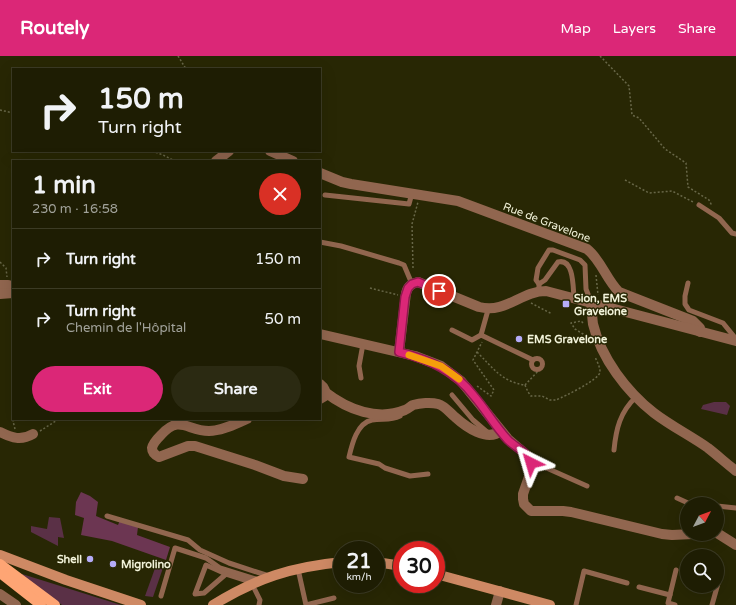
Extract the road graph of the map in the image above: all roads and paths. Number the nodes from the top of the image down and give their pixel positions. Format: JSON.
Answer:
{"nodes":[{"id":1,"x":178,"y":56,"type":"edge"},
{"id":2,"x":600,"y":56,"type":"edge"},
{"id":3,"x":185,"y":68,"type":"edge"},
{"id":4,"x":0,"y":110,"type":"edge"},
{"id":5,"x":12,"y":113,"type":"edge"},
{"id":6,"x":155,"y":152,"type":"edge"},
{"id":7,"x":228,"y":152,"type":"edge"},
{"id":8,"x":272,"y":152,"type":"edge"},
{"id":9,"x":173,"y":160,"type":"edge"},
{"id":10,"x":217,"y":160,"type":"edge"},
{"id":11,"x":291,"y":160,"type":"edge"},
{"id":12,"x":321,"y":173,"type":"edge"},
{"id":13,"x":625,"y":180,"type":"dead end"},
{"id":14,"x":325,"y":195,"type":"dead end"},
{"id":15,"x":412,"y":195,"type":"junction"},
{"id":16,"x":699,"y":205,"type":"joint"},
{"id":17,"x":719,"y":218,"type":"junction"},
{"id":18,"x":736,"y":234,"type":"edge"},
{"id":19,"x":321,"y":242,"type":"edge"},
{"id":20,"x":0,"y":262,"type":"edge"},
{"id":21,"x":596,"y":270,"type":"dead end"},
{"id":22,"x":688,"y":283,"type":"dead end"},
{"id":23,"x":412,"y":284,"type":"junction"},
{"id":24,"x":8,"y":287,"type":"edge"},
{"id":25,"x":539,"y":287,"type":"junction"},
{"id":26,"x":370,"y":288,"type":"dead end"},
{"id":27,"x":0,"y":294,"type":"edge"},
{"id":28,"x":405,"y":297,"type":"junction"},
{"id":29,"x":574,"y":298,"type":"junction"},
{"id":30,"x":526,"y":300,"type":"dead end"},
{"id":31,"x":594,"y":303,"type":"junction"},
{"id":32,"x":488,"y":310,"type":"junction"},
{"id":33,"x":552,"y":314,"type":"dead end"},
{"id":34,"x":577,"y":321,"type":"dead end"},
{"id":35,"x":452,"y":330,"type":"dead end"},
{"id":36,"x":700,"y":332,"type":"junction"},
{"id":37,"x":321,"y":334,"type":"edge"},
{"id":38,"x":483,"y":336,"type":"junction"},
{"id":39,"x":736,"y":340,"type":"edge"},
{"id":40,"x":364,"y":344,"type":"junction"},
{"id":41,"x":592,"y":349,"type":"dead end"},
{"id":42,"x":399,"y":352,"type":"junction"},
{"id":43,"x":477,"y":352,"type":"junction"},
{"id":44,"x":595,"y":356,"type":"dead end"},
{"id":45,"x":540,"y":369,"type":"joint"},
{"id":46,"x":362,"y":378,"type":"dead end"},
{"id":47,"x":525,"y":385,"type":"junction"},
{"id":48,"x":322,"y":392,"type":"edge"},
{"id":49,"x":452,"y":395,"type":"dead end"},
{"id":50,"x":491,"y":396,"type":"dead end"},
{"id":51,"x":636,"y":397,"type":"junction"},
{"id":52,"x":406,"y":410,"type":"junction"},
{"id":53,"x":57,"y":420,"type":"edge"},
{"id":54,"x":244,"y":420,"type":"edge"},
{"id":55,"x":501,"y":431,"type":"junction"},
{"id":56,"x":0,"y":432,"type":"edge"},
{"id":57,"x":33,"y":434,"type":"joint"},
{"id":58,"x":489,"y":435,"type":"junction"},
{"id":59,"x":614,"y":450,"type":"dead end"},
{"id":60,"x":532,"y":466,"type":"junction"},
{"id":61,"x":736,"y":471,"type":"edge"},
{"id":62,"x":428,"y":474,"type":"dead end"},
{"id":63,"x":303,"y":479,"type":"dead end"},
{"id":64,"x":587,"y":486,"type":"dead end"},
{"id":65,"x":677,"y":498,"type":"dead end"},
{"id":66,"x":680,"y":499,"type":"edge"},
{"id":67,"x":724,"y":507,"type":"edge"},
{"id":68,"x":736,"y":508,"type":"edge"},
{"id":69,"x":107,"y":516,"type":"dead end"},
{"id":70,"x":680,"y":535,"type":"edge"},
{"id":71,"x":724,"y":537,"type":"edge"},
{"id":72,"x":736,"y":545,"type":"edge"},
{"id":73,"x":0,"y":555,"type":"edge"},
{"id":74,"x":333,"y":563,"type":"edge"},
{"id":75,"x":0,"y":564,"type":"edge"},
{"id":76,"x":298,"y":569,"type":"junction"},
{"id":77,"x":676,"y":570,"type":"dead end"},
{"id":78,"x":0,"y":573,"type":"edge"},
{"id":79,"x":226,"y":574,"type":"junction"},
{"id":80,"x":445,"y":576,"type":"edge"},
{"id":81,"x":260,"y":582,"type":"junction"},
{"id":82,"x":627,"y":583,"type":"dead end"},
{"id":83,"x":639,"y":587,"type":"dead end"},
{"id":84,"x":500,"y":591,"type":"junction"},
{"id":85,"x":715,"y":593,"type":"edge"},
{"id":86,"x":0,"y":594,"type":"edge"},
{"id":87,"x":670,"y":595,"type":"junction"},
{"id":88,"x":160,"y":596,"type":"dead end"},
{"id":89,"x":334,"y":598,"type":"dead end"},
{"id":90,"x":667,"y":604,"type":"edge"},
{"id":91,"x":16,"y":605,"type":"edge"},
{"id":92,"x":41,"y":605,"type":"edge"},
{"id":93,"x":55,"y":605,"type":"edge"},
{"id":94,"x":131,"y":605,"type":"edge"},
{"id":95,"x":141,"y":605,"type":"edge"},
{"id":96,"x":213,"y":605,"type":"edge"},
{"id":97,"x":224,"y":605,"type":"edge"},
{"id":98,"x":259,"y":605,"type":"edge"},
{"id":99,"x":496,"y":605,"type":"edge"},
{"id":100,"x":550,"y":605,"type":"edge"},
{"id":101,"x":576,"y":605,"type":"edge"},
{"id":102,"x":675,"y":605,"type":"edge"},
{"id":103,"x":712,"y":605,"type":"edge"}],
"edges":[{"from":1,"to":3,"type":"path"},
{"from":2,"to":17,"type":"path"},
{"from":4,"to":5,"type":"path"},
{"from":6,"to":9,"type":"path"},
{"from":7,"to":10,"type":"street"},
{"from":8,"to":11,"type":"street"},
{"from":12,"to":15,"type":"street","name":"Rue de Gravelone"},
{"from":13,"to":16,"type":"path"},
{"from":14,"to":15,"type":"lane"},
{"from":15,"to":23,"type":"path"},
{"from":15,"to":36,"type":"street","name":"Rue de Gravelone"},
{"from":16,"to":17,"type":"lane"},
{"from":17,"to":18,"type":"lane"},
{"from":19,"to":23,"type":"lane"},
{"from":20,"to":24,"type":"path"},
{"from":21,"to":31,"type":"path"},
{"from":22,"to":39,"type":"lane"},
{"from":23,"to":28,"type":"street"},
{"from":23,"to":32,"type":"street"},
{"from":24,"to":27,"type":"street"},
{"from":25,"to":29,"type":"street"},
{"from":25,"to":29,"type":"lane"},
{"from":25,"to":31,"type":"lane"},
{"from":25,"to":32,"type":"street"},
{"from":26,"to":28,"type":"path"},
{"from":28,"to":42,"type":"street"},
{"from":29,"to":31,"type":"street"},
{"from":30,"to":33,"type":"path"},
{"from":31,"to":36,"type":"street"},
{"from":31,"to":51,"type":"street"},
{"from":32,"to":38,"type":"lane"},
{"from":34,"to":41,"type":"path"},
{"from":35,"to":38,"type":"lane"},
{"from":36,"to":39,"type":"street"},
{"from":37,"to":40,"type":"street"},
{"from":38,"to":43,"type":"path"},
{"from":38,"to":45,"type":"lane"},
{"from":40,"to":42,"type":"street"},
{"from":40,"to":46,"type":"lane"},
{"from":42,"to":55,"type":"street"},
{"from":43,"to":47,"type":"path"},
{"from":43,"to":50,"type":"path"},
{"from":44,"to":47,"type":"path"},
{"from":45,"to":47,"type":"path"},
{"from":48,"to":52,"type":"street"},
{"from":49,"to":58,"type":"lane"},
{"from":51,"to":59,"type":"lane"},
{"from":51,"to":61,"type":"street"},
{"from":52,"to":58,"type":"street"},
{"from":52,"to":62,"type":"lane"},
{"from":53,"to":57,"type":"path"},
{"from":54,"to":63,"type":"street"},
{"from":55,"to":58,"type":"street"},
{"from":55,"to":60,"type":"street"},
{"from":56,"to":57,"type":"street"},
{"from":60,"to":64,"type":"lane"},
{"from":60,"to":70,"type":"street"},
{"from":65,"to":66,"type":"lane"},
{"from":67,"to":68,"type":"lane"},
{"from":69,"to":81,"type":"lane"},
{"from":71,"to":72,"type":"street"},
{"from":73,"to":95,"type":"street"},
{"from":74,"to":76,"type":"street"},
{"from":75,"to":93,"type":"main road"},
{"from":75,"to":94,"type":"street"},
{"from":76,"to":81,"type":"street"},
{"from":76,"to":89,"type":"lane"},
{"from":77,"to":87,"type":"lane"},
{"from":78,"to":92,"type":"main road"},
{"from":79,"to":79,"type":"lane"},
{"from":79,"to":81,"type":"lane"},
{"from":80,"to":84,"type":"street"},
{"from":81,"to":88,"type":"lane"},
{"from":81,"to":96,"type":"street"},
{"from":81,"to":97,"type":"street"},
{"from":81,"to":98,"type":"lane"},
{"from":82,"to":101,"type":"lane"},
{"from":83,"to":87,"type":"lane"},
{"from":84,"to":99,"type":"street"},
{"from":84,"to":100,"type":"street"},
{"from":85,"to":103,"type":"lane"},
{"from":86,"to":91,"type":"street"},
{"from":87,"to":90,"type":"lane"},
{"from":90,"to":102,"type":"lane"}]}
